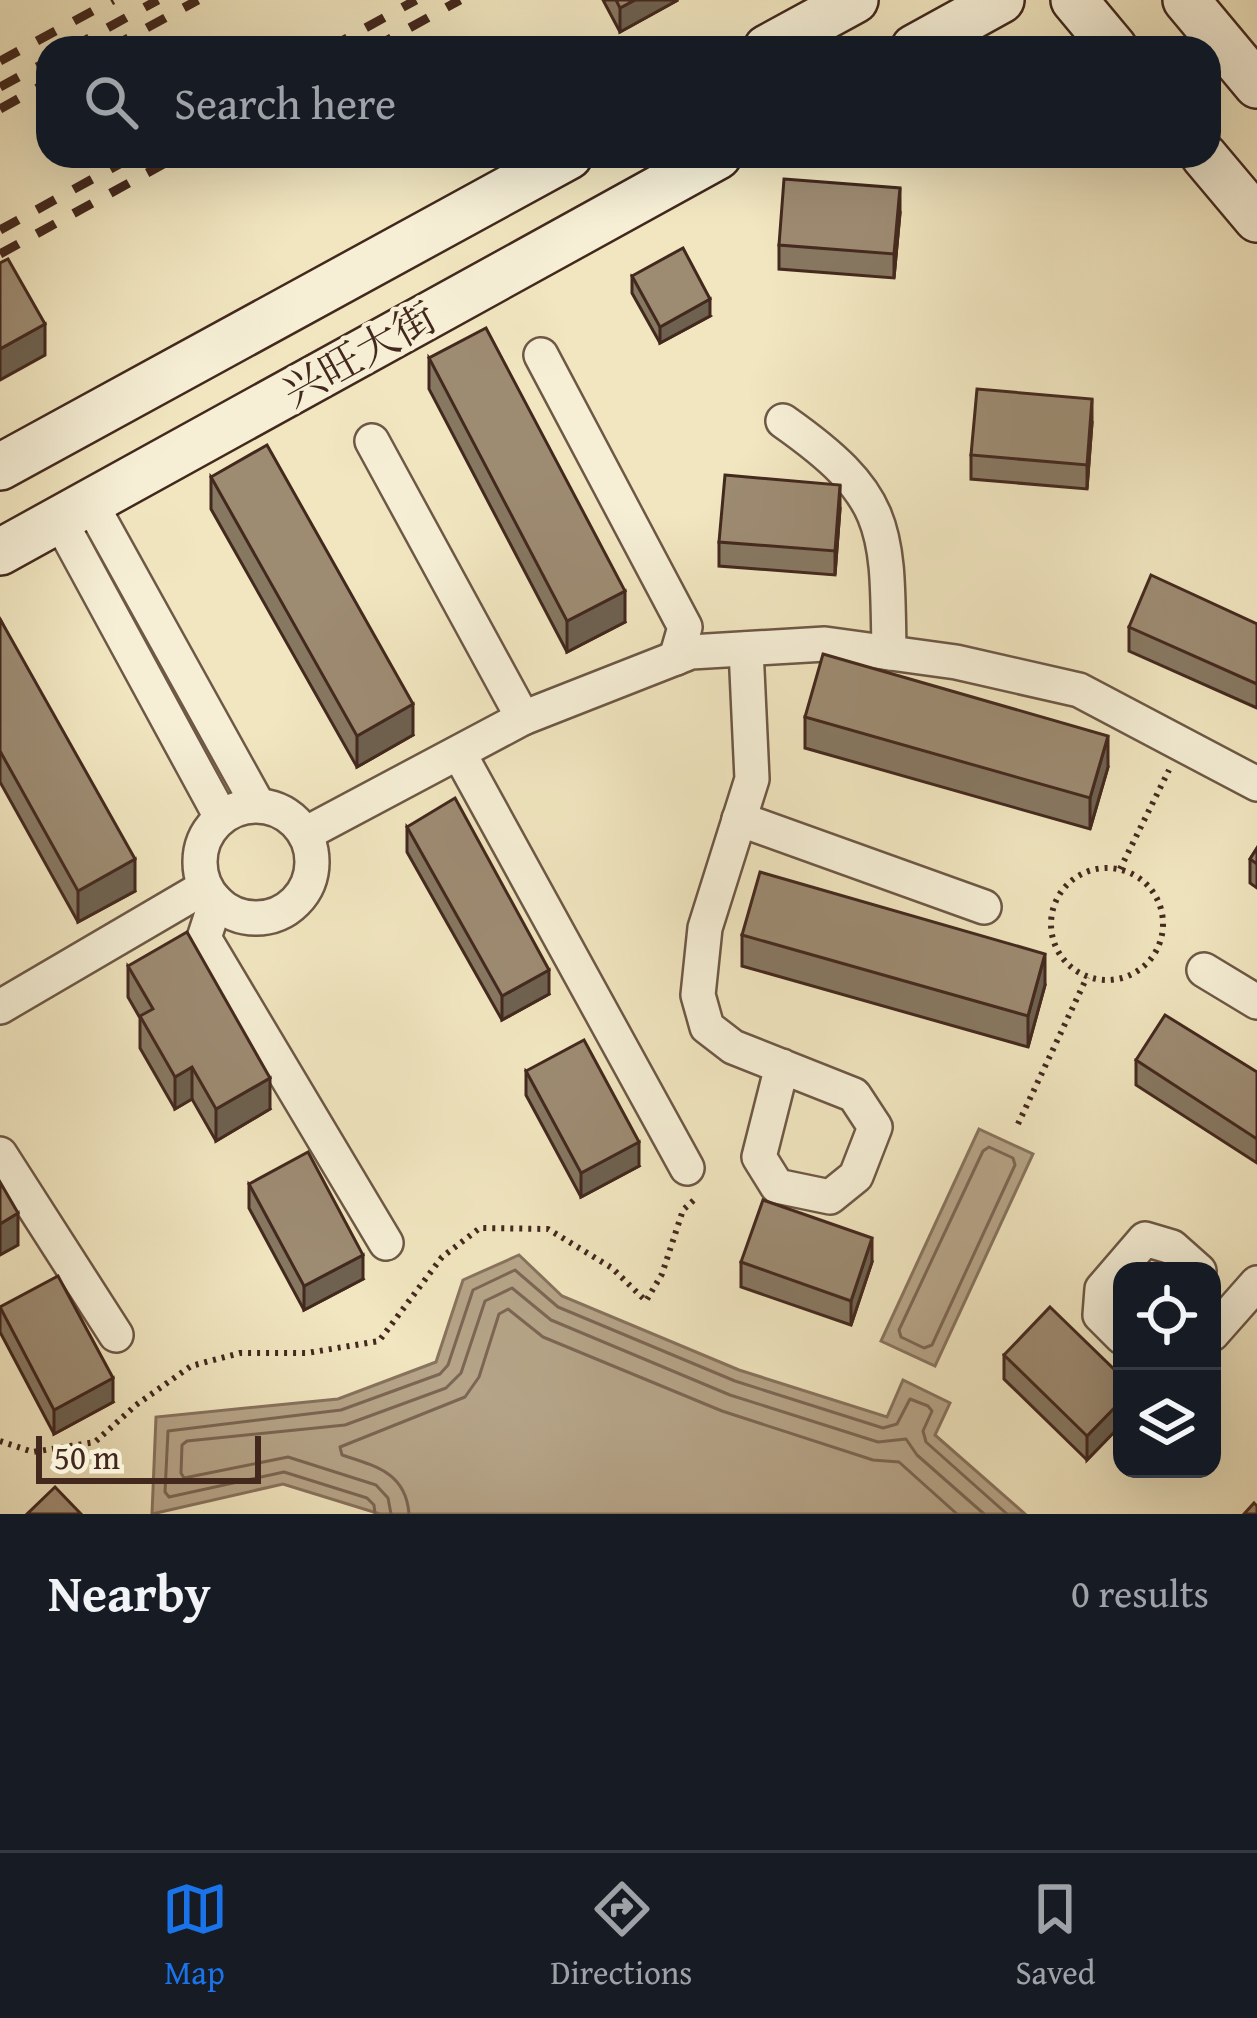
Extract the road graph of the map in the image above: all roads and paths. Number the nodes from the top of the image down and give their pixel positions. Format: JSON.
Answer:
{"nodes":[{"id":1,"x":855,"y":0,"type":"edge"},
{"id":2,"x":1001,"y":0,"type":"edge"},
{"id":3,"x":1074,"y":0,"type":"edge"},
{"id":4,"x":1186,"y":0,"type":"edge"},
{"id":5,"x":789,"y":36,"type":"edge"},
{"id":6,"x":936,"y":36,"type":"edge"},
{"id":7,"x":1104,"y":36,"type":"edge"},
{"id":8,"x":1216,"y":36,"type":"edge"},
{"id":9,"x":1221,"y":42,"type":"edge"},
{"id":10,"x":1257,"y":85,"type":"edge"},
{"id":11,"x":547,"y":168,"type":"edge"},
{"id":12,"x":696,"y":168,"type":"edge"},
{"id":13,"x":1214,"y":168,"type":"edge"},
{"id":14,"x":1257,"y":219,"type":"edge"},
{"id":15,"x":541,"y":355,"type":"dead end"},
{"id":16,"x":783,"y":421,"type":"dead end"},
{"id":17,"x":372,"y":442,"type":"dead end"},
{"id":18,"x":0,"y":467,"type":"edge"},
{"id":19,"x":75,"y":510,"type":"junction"},
{"id":20,"x":0,"y":552,"type":"edge"},
{"id":21,"x":746,"y":649,"type":"junction"},
{"id":22,"x":889,"y":653,"type":"junction"},
{"id":23,"x":676,"y":658,"type":"junction"},
{"id":24,"x":524,"y":718,"type":"junction"},
{"id":25,"x":1183,"y":744,"type":"junction"},
{"id":26,"x":459,"y":753,"type":"junction"},
{"id":27,"x":1257,"y":784,"type":"edge"},
{"id":28,"x":258,"y":805,"type":"junction"},
{"id":29,"x":221,"y":817,"type":"junction"},
{"id":30,"x":739,"y":819,"type":"junction"},
{"id":31,"x":305,"y":834,"type":"junction"},
{"id":32,"x":1120,"y":869,"type":"junction"},
{"id":33,"x":211,"y":894,"type":"junction"},
{"id":34,"x":984,"y":907,"type":"dead end"},
{"id":35,"x":1204,"y":970,"type":"dead end"},
{"id":36,"x":1088,"y":977,"type":"junction"},
{"id":37,"x":1257,"y":1002,"type":"edge"},
{"id":38,"x":0,"y":1006,"type":"edge"},
{"id":39,"x":782,"y":1066,"type":"dead end"},
{"id":40,"x":1018,"y":1124,"type":"dead end"},
{"id":41,"x":0,"y":1154,"type":"edge"},
{"id":42,"x":693,"y":1182,"type":"joint"},
{"id":43,"x":386,"y":1243,"type":"dead end"},
{"id":44,"x":1125,"y":1262,"type":"edge"},
{"id":45,"x":1189,"y":1262,"type":"edge"},
{"id":46,"x":1113,"y":1276,"type":"edge"},
{"id":47,"x":1236,"y":1290,"type":"edge"},
{"id":48,"x":1221,"y":1318,"type":"edge"},
{"id":49,"x":1113,"y":1328,"type":"edge"},
{"id":50,"x":116,"y":1336,"type":"dead end"},
{"id":51,"x":0,"y":1441,"type":"edge"}],
"edges":[{"from":1,"to":5,"type":"main road"},
{"from":2,"to":6,"type":"main road"},
{"from":3,"to":7,"type":"main road"},
{"from":4,"to":8,"type":"main road"},
{"from":9,"to":10,"type":"main road"},
{"from":11,"to":18,"type":"main road","name":"兴旺大街"},
{"from":12,"to":19,"type":"main road","name":"兴旺大街"},
{"from":13,"to":14,"type":"main road"},
{"from":15,"to":23,"type":"street"},
{"from":16,"to":22,"type":"street"},
{"from":17,"to":24,"type":"street"},
{"from":19,"to":20,"type":"main road","name":"兴旺大街"},
{"from":19,"to":28,"type":"street"},
{"from":19,"to":29,"type":"street"},
{"from":21,"to":22,"type":"street"},
{"from":21,"to":23,"type":"street"},
{"from":21,"to":30,"type":"street"},
{"from":22,"to":25,"type":"street"},
{"from":23,"to":24,"type":"street"},
{"from":24,"to":26,"type":"street"},
{"from":25,"to":27,"type":"street"},
{"from":25,"to":32,"type":"path"},
{"from":26,"to":31,"type":"street"},
{"from":26,"to":42,"type":"street"},
{"from":28,"to":29,"type":"street"},
{"from":28,"to":31,"type":"street"},
{"from":29,"to":33,"type":"street"},
{"from":30,"to":34,"type":"street"},
{"from":30,"to":39,"type":"street"},
{"from":31,"to":33,"type":"street"},
{"from":32,"to":36,"type":"path"},
{"from":32,"to":36,"type":"path"},
{"from":33,"to":38,"type":"street"},
{"from":33,"to":43,"type":"street"},
{"from":35,"to":37,"type":"street"},
{"from":36,"to":40,"type":"path"},
{"from":41,"to":50,"type":"street"},
{"from":42,"to":51,"type":"path"},
{"from":44,"to":45,"type":"street"},
{"from":46,"to":49,"type":"street"},
{"from":47,"to":48,"type":"street"}]}
